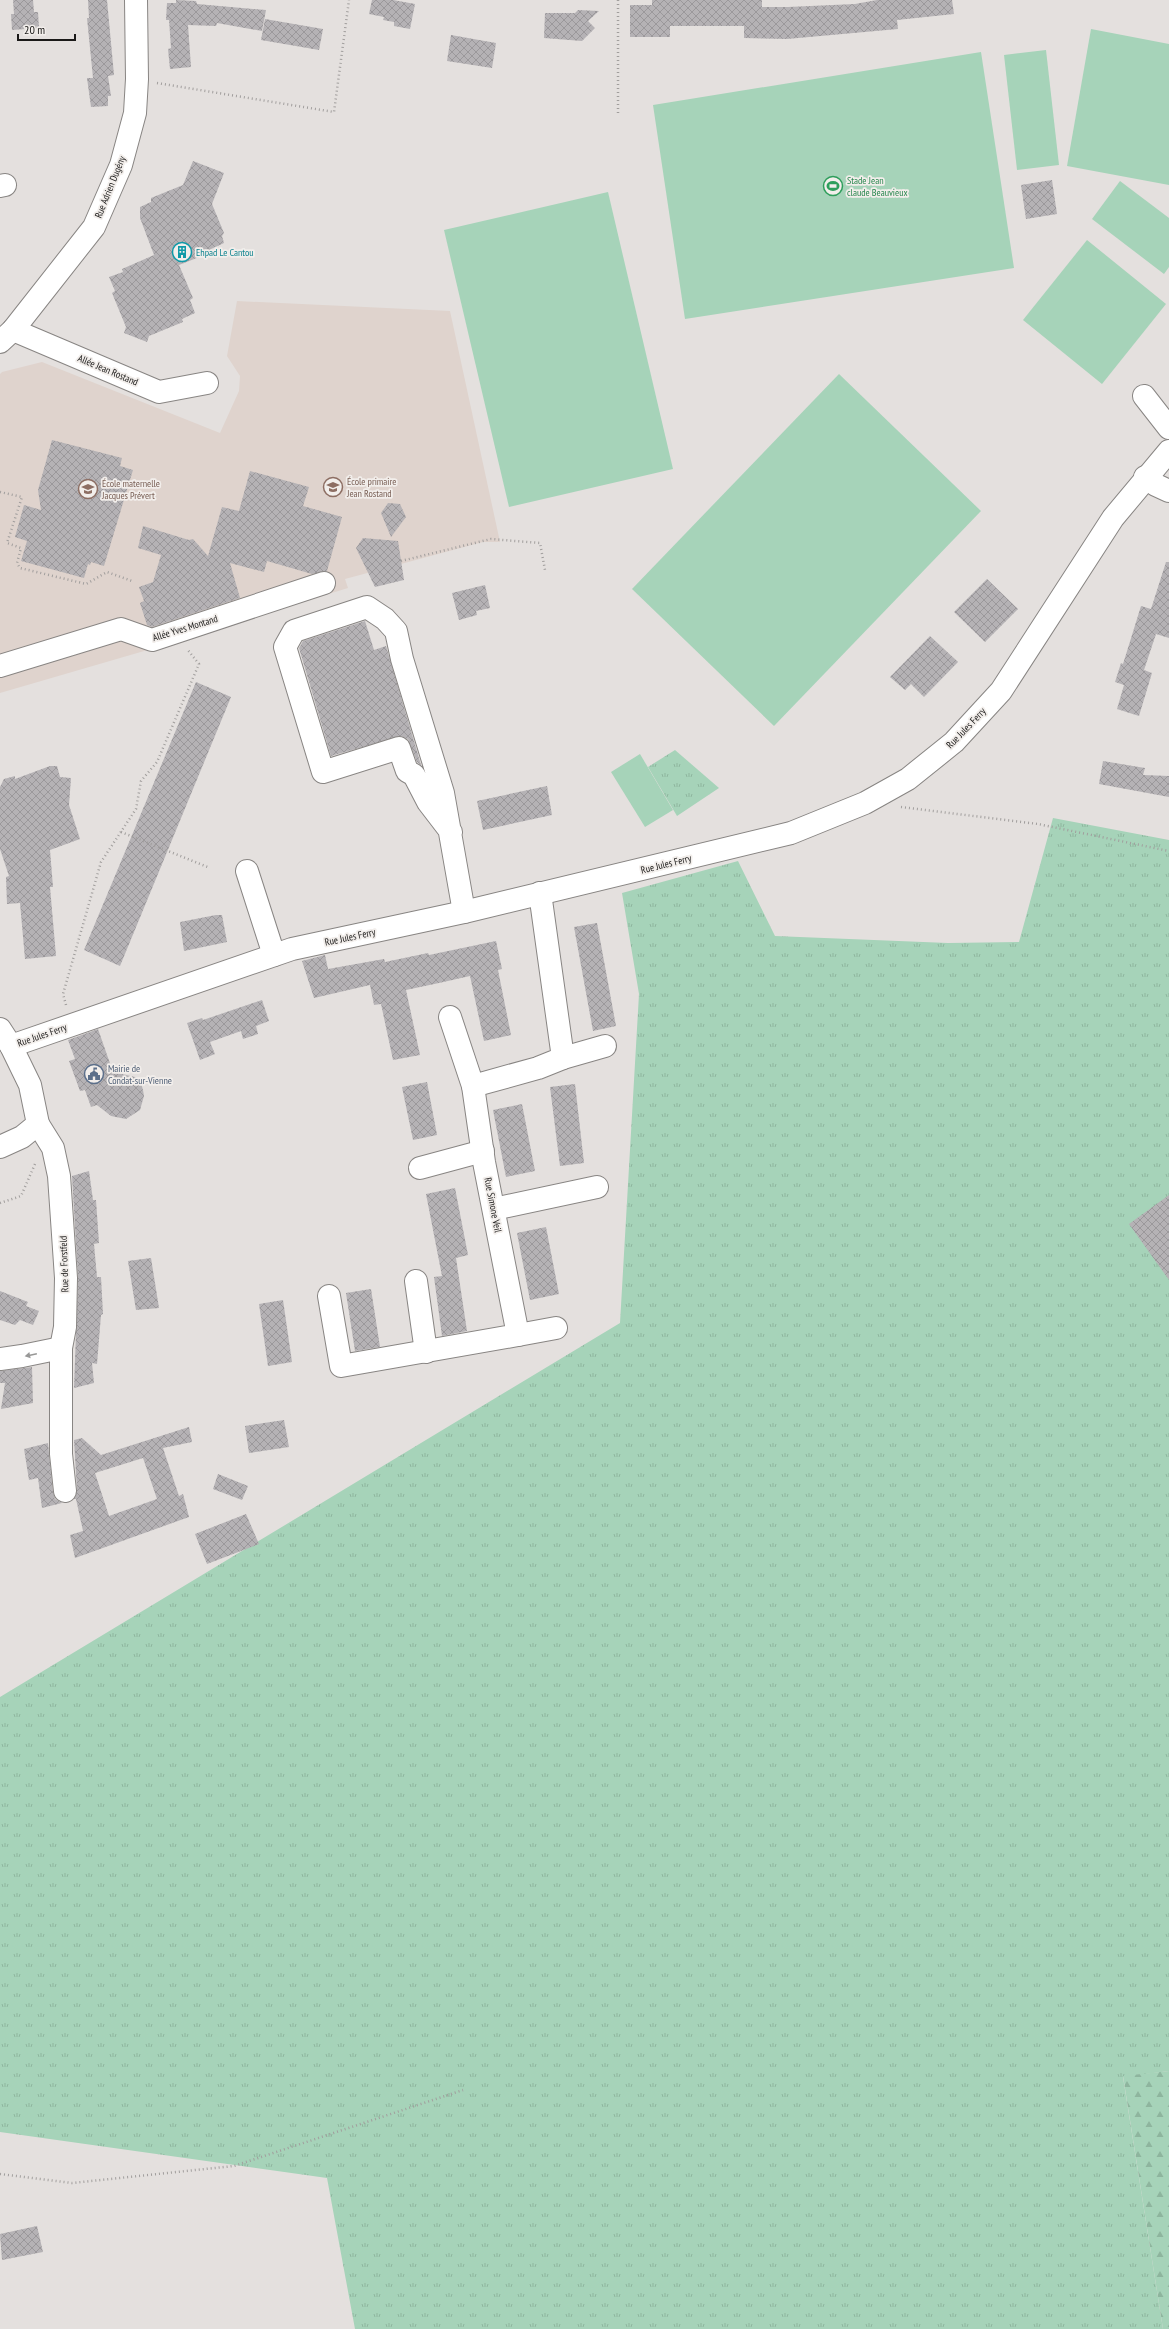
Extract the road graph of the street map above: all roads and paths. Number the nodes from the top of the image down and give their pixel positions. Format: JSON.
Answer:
{"nodes":[{"id":1,"x":136,"y":0,"type":"edge"},
{"id":2,"x":349,"y":0,"type":"edge"},
{"id":3,"x":618,"y":0,"type":"edge"},
{"id":4,"x":137,"y":79,"type":"junction"},
{"id":5,"x":618,"y":113,"type":"dead end"},
{"id":6,"x":6,"y":336,"type":"edge"},
{"id":7,"x":207,"y":383,"type":"dead end"},
{"id":8,"x":1144,"y":396,"type":"dead end"},
{"id":9,"x":1169,"y":428,"type":"edge"},
{"id":10,"x":1169,"y":451,"type":"edge"},
{"id":11,"x":1145,"y":477,"type":"junction"},
{"id":12,"x":1169,"y":491,"type":"edge"},
{"id":13,"x":0,"y":492,"type":"edge"},
{"id":14,"x":401,"y":561,"type":"dead end"},
{"id":15,"x":545,"y":570,"type":"dead end"},
{"id":16,"x":132,"y":581,"type":"dead end"},
{"id":17,"x":324,"y":583,"type":"dead end"},
{"id":18,"x":173,"y":633,"type":"junction"},
{"id":19,"x":0,"y":666,"type":"edge"},
{"id":20,"x":897,"y":807,"type":"dead end"},
{"id":21,"x":121,"y":832,"type":"junction"},
{"id":22,"x":451,"y":832,"type":"junction"},
{"id":23,"x":1169,"y":851,"type":"edge"},
{"id":24,"x":210,"y":868,"type":"dead end"},
{"id":25,"x":247,"y":871,"type":"dead end"},
{"id":26,"x":540,"y":893,"type":"junction"},
{"id":27,"x":464,"y":912,"type":"junction"},
{"id":28,"x":274,"y":955,"type":"junction"},
{"id":29,"x":450,"y":1018,"type":"dead end"},
{"id":30,"x":70,"y":1026,"type":"junction"},
{"id":31,"x":6,"y":1037,"type":"edge"},
{"id":32,"x":605,"y":1046,"type":"dead end"},
{"id":33,"x":563,"y":1058,"type":"junction"},
{"id":34,"x":473,"y":1086,"type":"junction"},
{"id":35,"x":38,"y":1124,"type":"junction"},
{"id":36,"x":0,"y":1147,"type":"edge"},
{"id":37,"x":483,"y":1151,"type":"junction"},
{"id":38,"x":56,"y":1162,"type":"junction"},
{"id":39,"x":420,"y":1168,"type":"dead end"},
{"id":40,"x":597,"y":1187,"type":"dead end"},
{"id":41,"x":0,"y":1203,"type":"edge"},
{"id":42,"x":494,"y":1209,"type":"junction"},
{"id":43,"x":416,"y":1281,"type":"dead end"},
{"id":44,"x":329,"y":1296,"type":"dead end"},
{"id":45,"x":556,"y":1328,"type":"dead end"},
{"id":46,"x":518,"y":1335,"type":"junction"},
{"id":47,"x":61,"y":1348,"type":"junction"},
{"id":48,"x":426,"y":1352,"type":"junction"},
{"id":49,"x":0,"y":1359,"type":"edge"},
{"id":50,"x":65,"y":1491,"type":"dead end"},
{"id":51,"x":463,"y":2090,"type":"dead end"},
{"id":52,"x":0,"y":2174,"type":"edge"}],
"edges":[{"from":1,"to":4,"type":"street","name":"Rue Adrien Dugény"},
{"from":2,"to":4,"type":"path"},
{"from":3,"to":5,"type":"path"},
{"from":4,"to":6,"type":"street","name":"Rue Adrien Dugény"},
{"from":6,"to":7,"type":"street","name":"Allée Jean Rostand"},
{"from":8,"to":9,"type":"street"},
{"from":10,"to":11,"type":"street","name":"Rue Jules Ferry"},
{"from":11,"to":12,"type":"street"},
{"from":11,"to":26,"type":"street","name":"Rue Jules Ferry"},
{"from":13,"to":16,"type":"path"},
{"from":14,"to":15,"type":"path"},
{"from":17,"to":18,"type":"street","name":"Allée Yves Montand"},
{"from":18,"to":19,"type":"street","name":"Allée Yves Montand"},
{"from":18,"to":21,"type":"path"},
{"from":20,"to":23,"type":"path"},
{"from":21,"to":24,"type":"path"},
{"from":21,"to":30,"type":"path"},
{"from":22,"to":22,"type":"street"},
{"from":22,"to":27,"type":"street"},
{"from":25,"to":28,"type":"street"},
{"from":26,"to":27,"type":"street","name":"Rue Jules Ferry"},
{"from":26,"to":33,"type":"street"},
{"from":27,"to":28,"type":"street","name":"Rue Jules Ferry"},
{"from":28,"to":30,"type":"street","name":"Rue Jules Ferry"},
{"from":29,"to":34,"type":"street","name":"Rue Simone Veil"},
{"from":30,"to":31,"type":"street","name":"Rue Jules Ferry"},
{"from":31,"to":35,"type":"street"},
{"from":32,"to":33,"type":"street"},
{"from":33,"to":34,"type":"street"},
{"from":34,"to":37,"type":"street","name":"Rue Simone Veil"},
{"from":35,"to":36,"type":"street"},
{"from":35,"to":38,"type":"street","name":"Rue de Forstfeld"},
{"from":37,"to":39,"type":"street"},
{"from":37,"to":42,"type":"street","name":"Rue Simone Veil"},
{"from":38,"to":41,"type":"path"},
{"from":38,"to":47,"type":"street","name":"Rue de Forstfeld"},
{"from":40,"to":42,"type":"street"},
{"from":42,"to":46,"type":"street","name":"Rue Simone Veil"},
{"from":43,"to":48,"type":"street"},
{"from":44,"to":48,"type":"street"},
{"from":45,"to":46,"type":"street"},
{"from":46,"to":48,"type":"street"},
{"from":47,"to":49,"type":"street","one_way":true},
{"from":47,"to":50,"type":"street","name":"Rue de Forstfeld"},
{"from":51,"to":52,"type":"path"}]}
